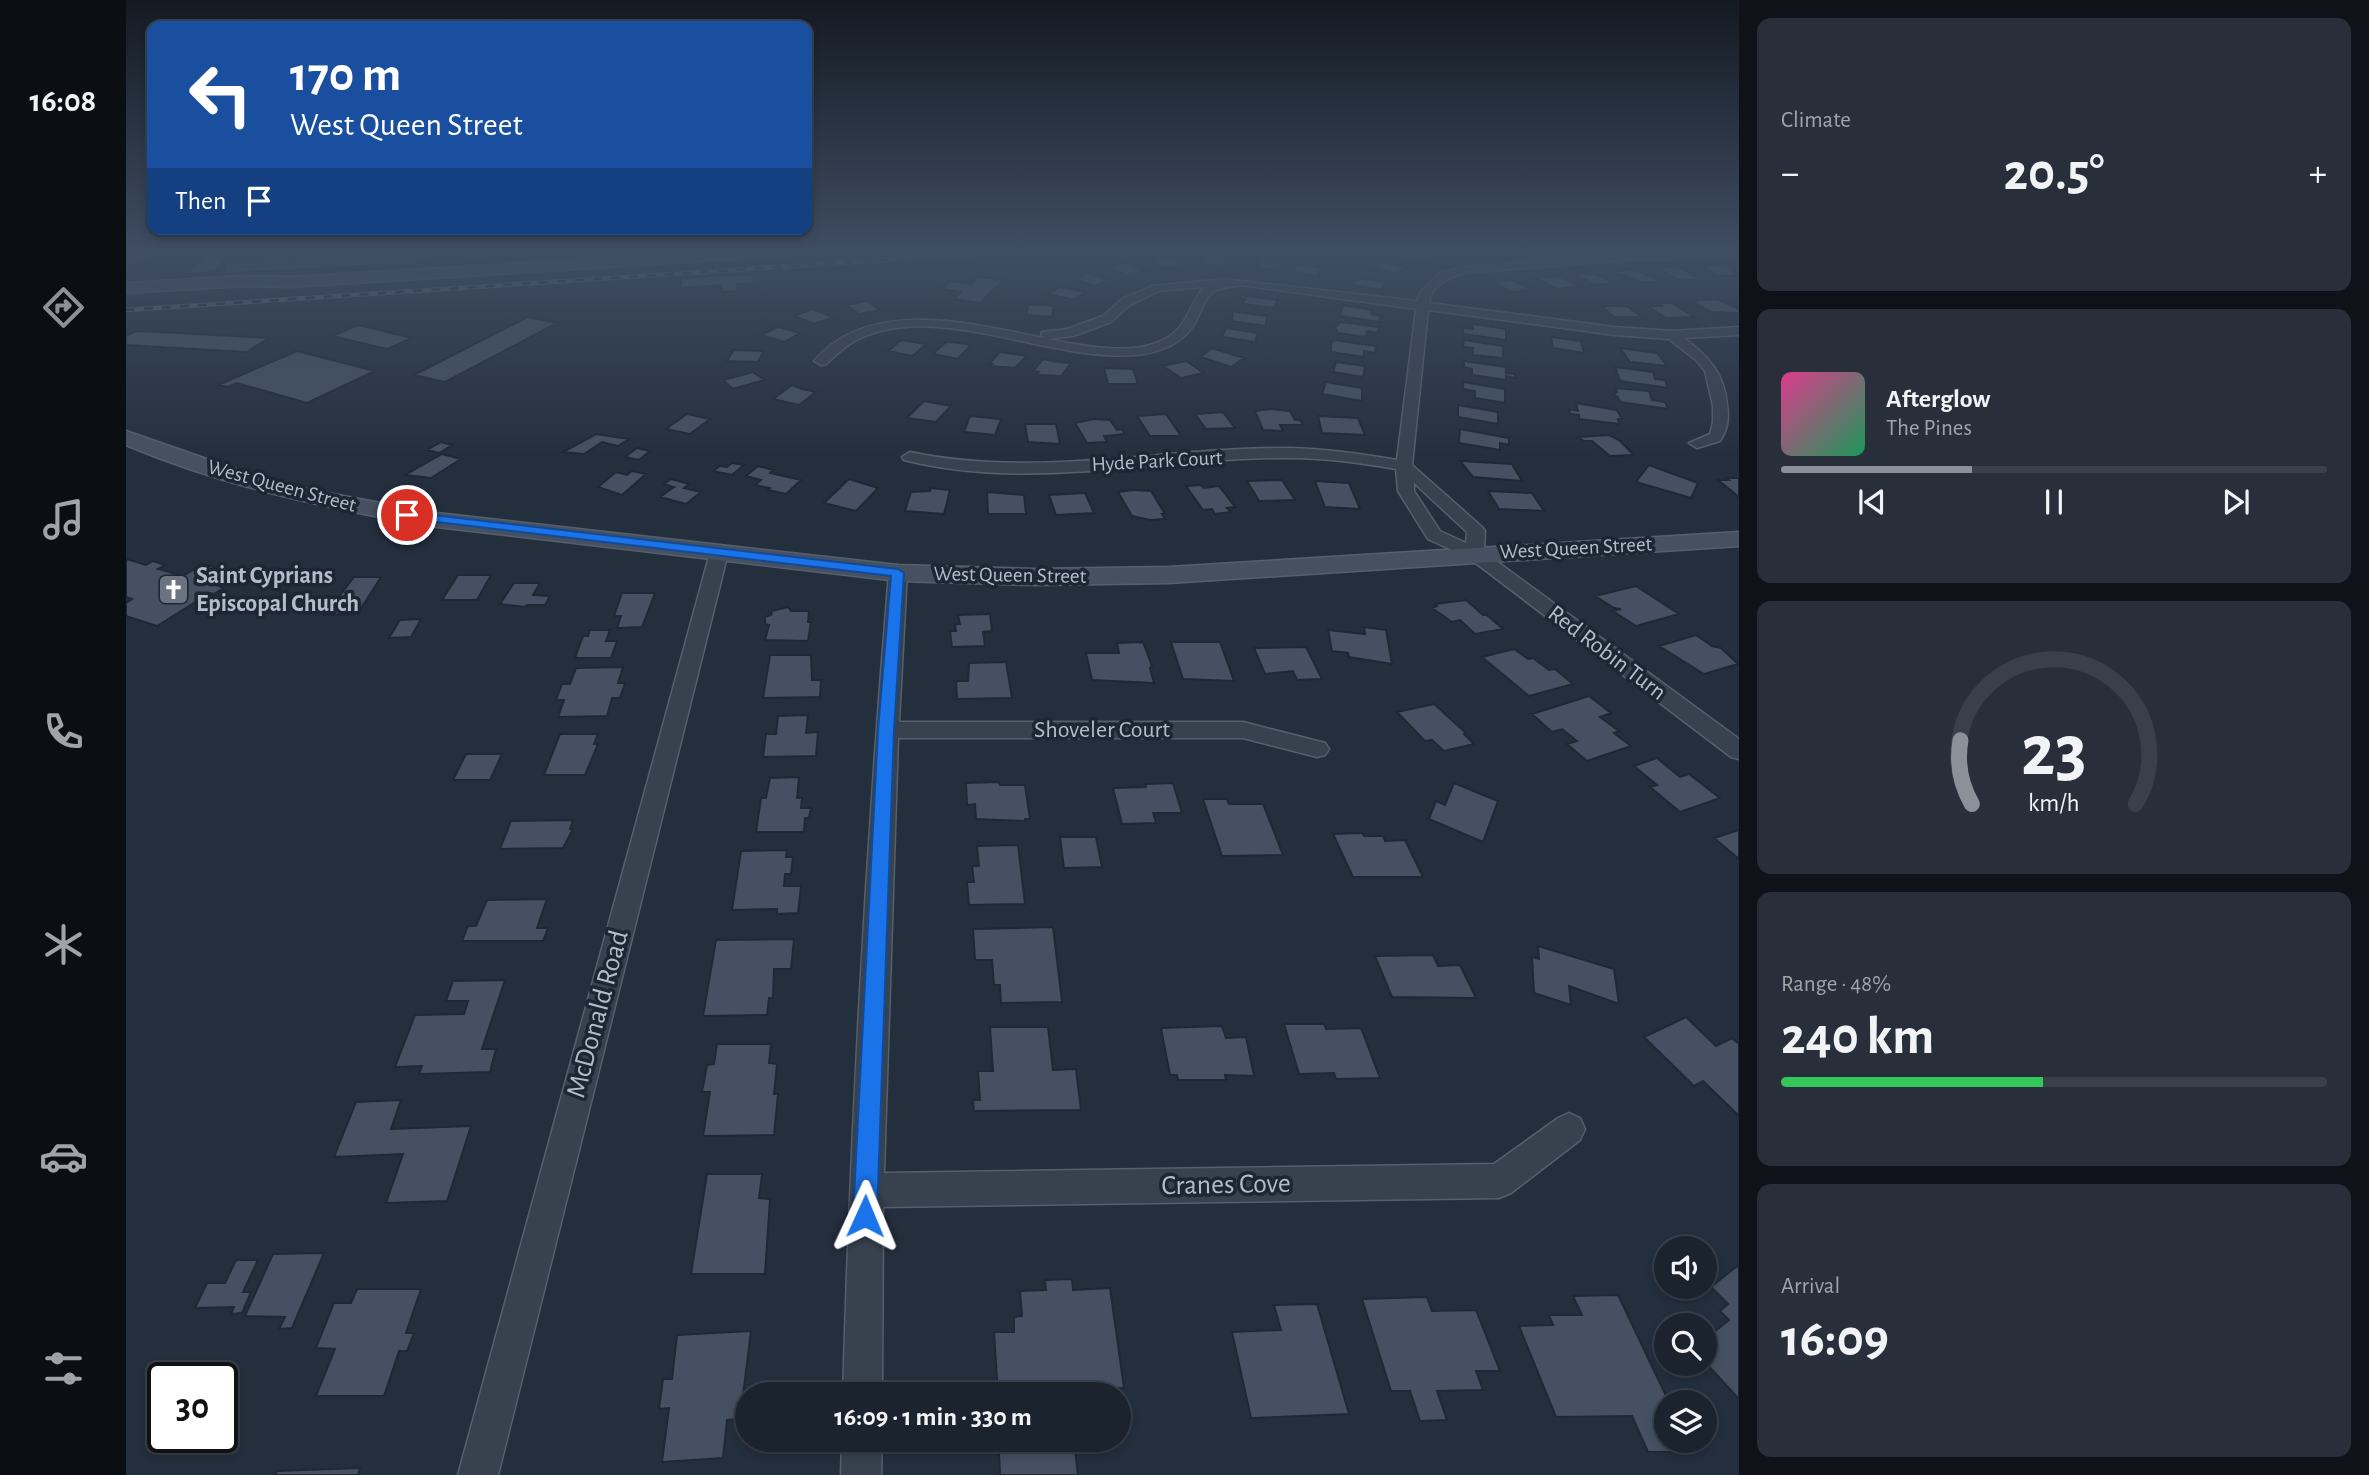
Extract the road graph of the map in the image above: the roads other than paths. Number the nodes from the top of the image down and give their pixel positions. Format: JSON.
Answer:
{"nodes":[{"id":1,"x":1105,"y":320,"type":"edge"},
{"id":2,"x":1192,"y":320,"type":"edge"},
{"id":3,"x":1421,"y":320,"type":"edge"},
{"id":4,"x":1529,"y":320,"type":"edge"},
{"id":5,"x":1739,"y":331,"type":"edge"},
{"id":6,"x":1672,"y":335,"type":"junction"},
{"id":7,"x":1029,"y":337,"type":"junction"},
{"id":8,"x":821,"y":361,"type":"dead end"},
{"id":9,"x":126,"y":437,"type":"edge"},
{"id":10,"x":1697,"y":443,"type":"dead end"},
{"id":11,"x":910,"y":457,"type":"dead end"},
{"id":12,"x":1404,"y":466,"type":"junction"},
{"id":13,"x":1739,"y":539,"type":"edge"},
{"id":14,"x":719,"y":553,"type":"junction"},
{"id":15,"x":1475,"y":554,"type":"junction"},
{"id":16,"x":898,"y":573,"type":"junction"},
{"id":17,"x":886,"y":730,"type":"junction"},
{"id":18,"x":1317,"y":749,"type":"dead end"},
{"id":19,"x":1739,"y":751,"type":"edge"},
{"id":20,"x":1569,"y":1129,"type":"dead end"},
{"id":21,"x":865,"y":1190,"type":"junction"},
{"id":22,"x":862,"y":1382,"type":"edge"},
{"id":23,"x":862,"y":1452,"type":"edge"},
{"id":24,"x":478,"y":1475,"type":"edge"},
{"id":25,"x":861,"y":1475,"type":"edge"}],
"edges":[{"from":1,"to":7,"type":"street"},
{"from":2,"to":7,"type":"street"},
{"from":3,"to":12,"type":"street","name":"Red Robin Turn"},
{"from":4,"to":6,"type":"street"},
{"from":5,"to":6,"type":"street"},
{"from":6,"to":10,"type":"street"},
{"from":7,"to":8,"type":"street"},
{"from":9,"to":14,"type":"main road","name":"West Queen Street"},
{"from":11,"to":12,"type":"street","name":"Hyde Park Court"},
{"from":12,"to":15,"type":"street"},
{"from":12,"to":15,"type":"street","name":"Red Robin Turn"},
{"from":13,"to":15,"type":"main road","name":"West Queen Street"},
{"from":14,"to":16,"type":"main road","name":"West Queen Street"},
{"from":14,"to":24,"type":"street","name":"McDonald Road"},
{"from":15,"to":16,"type":"main road","name":"West Queen Street"},
{"from":15,"to":19,"type":"street","name":"Red Robin Turn"},
{"from":16,"to":17,"type":"street"},
{"from":17,"to":18,"type":"street","name":"Shoveler Court"},
{"from":17,"to":21,"type":"street"},
{"from":20,"to":21,"type":"street","name":"Cranes Cove"},
{"from":21,"to":22,"type":"street"},
{"from":23,"to":25,"type":"street"}]}
